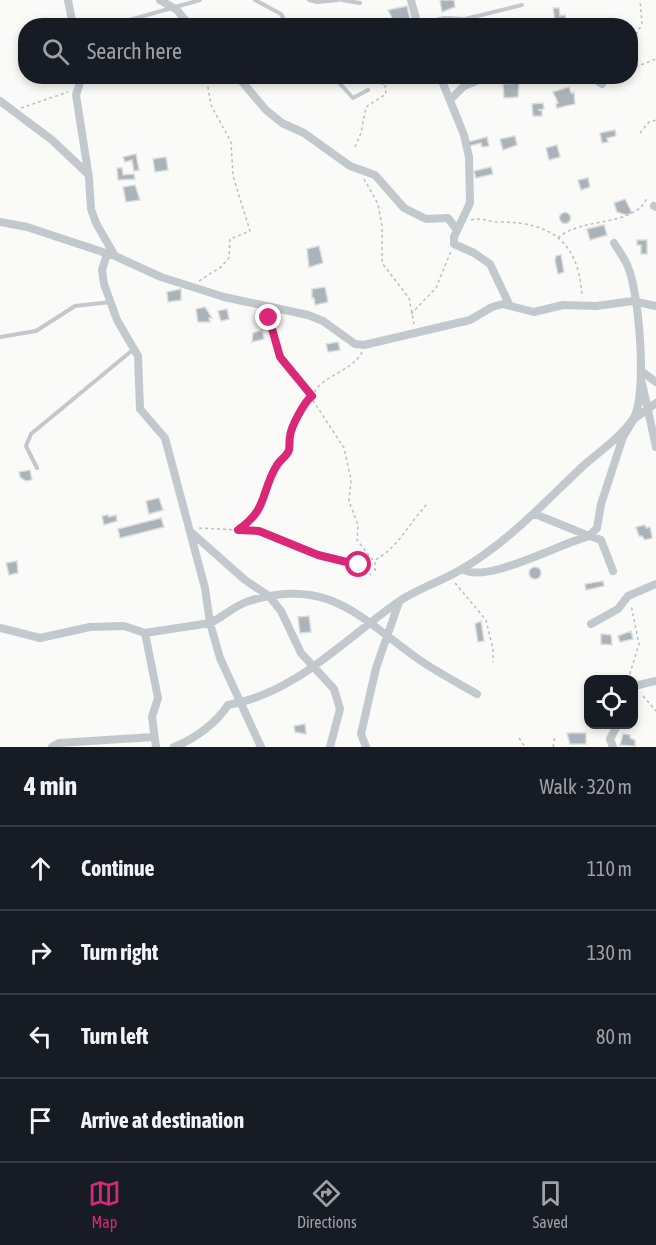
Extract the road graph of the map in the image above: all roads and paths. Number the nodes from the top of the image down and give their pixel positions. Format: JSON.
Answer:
{"nodes":[{"id":1,"x":68,"y":0,"type":"edge"},
{"id":2,"x":160,"y":0,"type":"edge"},
{"id":3,"x":200,"y":0,"type":"edge"},
{"id":4,"x":255,"y":0,"type":"edge"},
{"id":5,"x":309,"y":0,"type":"edge"},
{"id":6,"x":340,"y":0,"type":"edge"},
{"id":7,"x":411,"y":0,"type":"edge"},
{"id":8,"x":640,"y":0,"type":"edge"},
{"id":9,"x":360,"y":3,"type":"dead end"},
{"id":10,"x":522,"y":5,"type":"dead end"},
{"id":11,"x":174,"y":9,"type":"junction"},
{"id":12,"x":71,"y":18,"type":"edge"},
{"id":13,"x":139,"y":18,"type":"edge"},
{"id":14,"x":182,"y":18,"type":"edge"},
{"id":15,"x":283,"y":18,"type":"edge"},
{"id":16,"x":416,"y":18,"type":"edge"},
{"id":17,"x":469,"y":18,"type":"edge"},
{"id":18,"x":638,"y":31,"type":"edge"},
{"id":19,"x":656,"y":59,"type":"edge"},
{"id":20,"x":638,"y":66,"type":"edge"},
{"id":21,"x":79,"y":84,"type":"edge"},
{"id":22,"x":207,"y":84,"type":"edge"},
{"id":23,"x":244,"y":84,"type":"edge"},
{"id":24,"x":340,"y":84,"type":"edge"},
{"id":25,"x":382,"y":84,"type":"edge"},
{"id":26,"x":443,"y":84,"type":"edge"},
{"id":27,"x":469,"y":84,"type":"edge"},
{"id":28,"x":385,"y":86,"type":"joint"},
{"id":29,"x":77,"y":88,"type":"junction"},
{"id":30,"x":368,"y":90,"type":"dead end"},
{"id":31,"x":450,"y":100,"type":"junction"},
{"id":32,"x":0,"y":101,"type":"edge"},
{"id":33,"x":15,"y":110,"type":"junction"},
{"id":34,"x":656,"y":120,"type":"edge"},
{"id":35,"x":640,"y":133,"type":"dead end"},
{"id":36,"x":355,"y":147,"type":"dead end"},
{"id":37,"x":360,"y":170,"type":"junction"},
{"id":38,"x":88,"y":174,"type":"junction"},
{"id":39,"x":647,"y":198,"type":"dead end"},
{"id":40,"x":0,"y":222,"type":"edge"},
{"id":41,"x":459,"y":226,"type":"junction"},
{"id":42,"x":558,"y":238,"type":"junction"},
{"id":43,"x":615,"y":243,"type":"dead end"},
{"id":44,"x":455,"y":245,"type":"junction"},
{"id":45,"x":111,"y":255,"type":"junction"},
{"id":46,"x":191,"y":286,"type":"junction"},
{"id":47,"x":112,"y":302,"type":"junction"},
{"id":48,"x":637,"y":302,"type":"junction"},
{"id":49,"x":509,"y":304,"type":"junction"},
{"id":50,"x":582,"y":306,"type":"junction"},
{"id":51,"x":656,"y":306,"type":"edge"},
{"id":52,"x":268,"y":308,"type":"junction"},
{"id":53,"x":411,"y":314,"type":"junction"},
{"id":54,"x":417,"y":332,"type":"junction"},
{"id":55,"x":0,"y":338,"type":"edge"},
{"id":56,"x":364,"y":345,"type":"junction"},
{"id":57,"x":136,"y":348,"type":"junction"},
{"id":58,"x":641,"y":375,"type":"junction"},
{"id":59,"x":656,"y":382,"type":"edge"},
{"id":60,"x":312,"y":396,"type":"junction"},
{"id":61,"x":656,"y":403,"type":"edge"},
{"id":62,"x":648,"y":409,"type":"junction"},
{"id":63,"x":634,"y":418,"type":"junction"},
{"id":64,"x":656,"y":447,"type":"edge"},
{"id":65,"x":37,"y":468,"type":"dead end"},
{"id":66,"x":427,"y":504,"type":"dead end"},
{"id":67,"x":535,"y":514,"type":"junction"},
{"id":68,"x":191,"y":530,"type":"junction"},
{"id":69,"x":238,"y":530,"type":"junction"},
{"id":70,"x":588,"y":536,"type":"junction"},
{"id":71,"x":375,"y":563,"type":"junction"},
{"id":72,"x":462,"y":569,"type":"junction"},
{"id":73,"x":375,"y":571,"type":"dead end"},
{"id":74,"x":614,"y":571,"type":"dead end"},
{"id":75,"x":453,"y":573,"type":"junction"},
{"id":76,"x":371,"y":575,"type":"dead end"},
{"id":77,"x":656,"y":584,"type":"edge"},
{"id":78,"x":269,"y":596,"type":"junction"},
{"id":79,"x":628,"y":596,"type":"junction"},
{"id":80,"x":399,"y":602,"type":"junction"},
{"id":81,"x":371,"y":621,"type":"junction"},
{"id":82,"x":210,"y":623,"type":"junction"},
{"id":83,"x":591,"y":624,"type":"dead end"},
{"id":84,"x":0,"y":628,"type":"edge"},
{"id":85,"x":145,"y":633,"type":"junction"},
{"id":86,"x":388,"y":634,"type":"junction"},
{"id":87,"x":493,"y":662,"type":"dead end"},
{"id":88,"x":315,"y":668,"type":"junction"},
{"id":89,"x":630,"y":675,"type":"edge"},
{"id":90,"x":656,"y":681,"type":"edge"},
{"id":91,"x":638,"y":685,"type":"edge"},
{"id":92,"x":477,"y":694,"type":"dead end"},
{"id":93,"x":638,"y":696,"type":"edge"},
{"id":94,"x":241,"y":703,"type":"junction"},
{"id":95,"x":656,"y":711,"type":"edge"},
{"id":96,"x":615,"y":729,"type":"edge"},
{"id":97,"x":555,"y":736,"type":"dead end"},
{"id":98,"x":153,"y":737,"type":"junction"},
{"id":99,"x":519,"y":738,"type":"dead end"},
{"id":100,"x":52,"y":747,"type":"edge"},
{"id":101,"x":156,"y":747,"type":"edge"},
{"id":102,"x":174,"y":747,"type":"edge"},
{"id":103,"x":261,"y":747,"type":"edge"},
{"id":104,"x":330,"y":747,"type":"edge"},
{"id":105,"x":366,"y":747,"type":"edge"},
{"id":106,"x":525,"y":747,"type":"edge"},
{"id":107,"x":553,"y":747,"type":"edge"},
{"id":108,"x":613,"y":747,"type":"edge"}],
"edges":[{"from":1,"to":12,"type":"street"},
{"from":2,"to":11,"type":"street"},
{"from":3,"to":11,"type":"lane"},
{"from":4,"to":15,"type":"lane"},
{"from":5,"to":6,"type":"lane"},
{"from":6,"to":9,"type":"lane"},
{"from":7,"to":16,"type":"street"},
{"from":8,"to":18,"type":"path"},
{"from":10,"to":17,"type":"lane"},
{"from":11,"to":13,"type":"lane"},
{"from":11,"to":14,"type":"street"},
{"from":19,"to":20,"type":"path"},
{"from":21,"to":29,"type":"street"},
{"from":22,"to":46,"type":"path"},
{"from":23,"to":37,"type":"street"},
{"from":24,"to":30,"type":"lane"},
{"from":25,"to":28,"type":"path"},
{"from":26,"to":31,"type":"street"},
{"from":27,"to":31,"type":"street"},
{"from":28,"to":36,"type":"path"},
{"from":29,"to":33,"type":"path"},
{"from":29,"to":38,"type":"street"},
{"from":31,"to":41,"type":"street"},
{"from":32,"to":33,"type":"street"},
{"from":33,"to":38,"type":"street"},
{"from":34,"to":35,"type":"path"},
{"from":37,"to":41,"type":"street"},
{"from":37,"to":53,"type":"path"},
{"from":38,"to":45,"type":"street"},
{"from":39,"to":42,"type":"path"},
{"from":40,"to":45,"type":"street"},
{"from":41,"to":42,"type":"path"},
{"from":41,"to":44,"type":"street"},
{"from":42,"to":50,"type":"path"},
{"from":43,"to":48,"type":"street"},
{"from":44,"to":49,"type":"street"},
{"from":44,"to":53,"type":"path"},
{"from":45,"to":46,"type":"street"},
{"from":45,"to":47,"type":"street"},
{"from":46,"to":52,"type":"street"},
{"from":47,"to":55,"type":"lane"},
{"from":47,"to":57,"type":"street"},
{"from":48,"to":50,"type":"street"},
{"from":48,"to":51,"type":"street"},
{"from":48,"to":58,"type":"street"},
{"from":49,"to":50,"type":"street"},
{"from":49,"to":54,"type":"street"},
{"from":52,"to":56,"type":"street"},
{"from":52,"to":60,"type":"path"},
{"from":53,"to":54,"type":"path"},
{"from":54,"to":56,"type":"street"},
{"from":56,"to":60,"type":"path"},
{"from":57,"to":65,"type":"lane"},
{"from":57,"to":68,"type":"street"},
{"from":58,"to":59,"type":"street"},
{"from":58,"to":62,"type":"street"},
{"from":58,"to":63,"type":"street"},
{"from":60,"to":69,"type":"path"},
{"from":60,"to":71,"type":"path"},
{"from":61,"to":62,"type":"street"},
{"from":62,"to":63,"type":"street"},
{"from":62,"to":64,"type":"street"},
{"from":63,"to":67,"type":"street"},
{"from":63,"to":70,"type":"street"},
{"from":66,"to":71,"type":"path"},
{"from":67,"to":70,"type":"street"},
{"from":67,"to":72,"type":"street"},
{"from":68,"to":69,"type":"path"},
{"from":68,"to":78,"type":"street"},
{"from":68,"to":82,"type":"street"},
{"from":69,"to":76,"type":"path"},
{"from":70,"to":72,"type":"street"},
{"from":70,"to":74,"type":"street"},
{"from":71,"to":73,"type":"path"},
{"from":72,"to":75,"type":"street"},
{"from":75,"to":80,"type":"street"},
{"from":75,"to":87,"type":"path"},
{"from":77,"to":79,"type":"street"},
{"from":78,"to":81,"type":"street"},
{"from":78,"to":82,"type":"street"},
{"from":78,"to":88,"type":"street"},
{"from":79,"to":83,"type":"street"},
{"from":79,"to":89,"type":"path"},
{"from":80,"to":81,"type":"street"},
{"from":80,"to":86,"type":"street"},
{"from":81,"to":86,"type":"street"},
{"from":81,"to":88,"type":"street"},
{"from":82,"to":85,"type":"street"},
{"from":82,"to":94,"type":"street"},
{"from":84,"to":85,"type":"street"},
{"from":85,"to":98,"type":"street"},
{"from":86,"to":92,"type":"street"},
{"from":86,"to":105,"type":"street"},
{"from":88,"to":94,"type":"street"},
{"from":88,"to":104,"type":"street"},
{"from":90,"to":91,"type":"street"},
{"from":93,"to":95,"type":"path"},
{"from":94,"to":102,"type":"street"},
{"from":94,"to":103,"type":"street"},
{"from":96,"to":108,"type":"street"},
{"from":97,"to":107,"type":"path"},
{"from":98,"to":100,"type":"street"},
{"from":98,"to":101,"type":"street"},
{"from":99,"to":106,"type":"path"}]}
